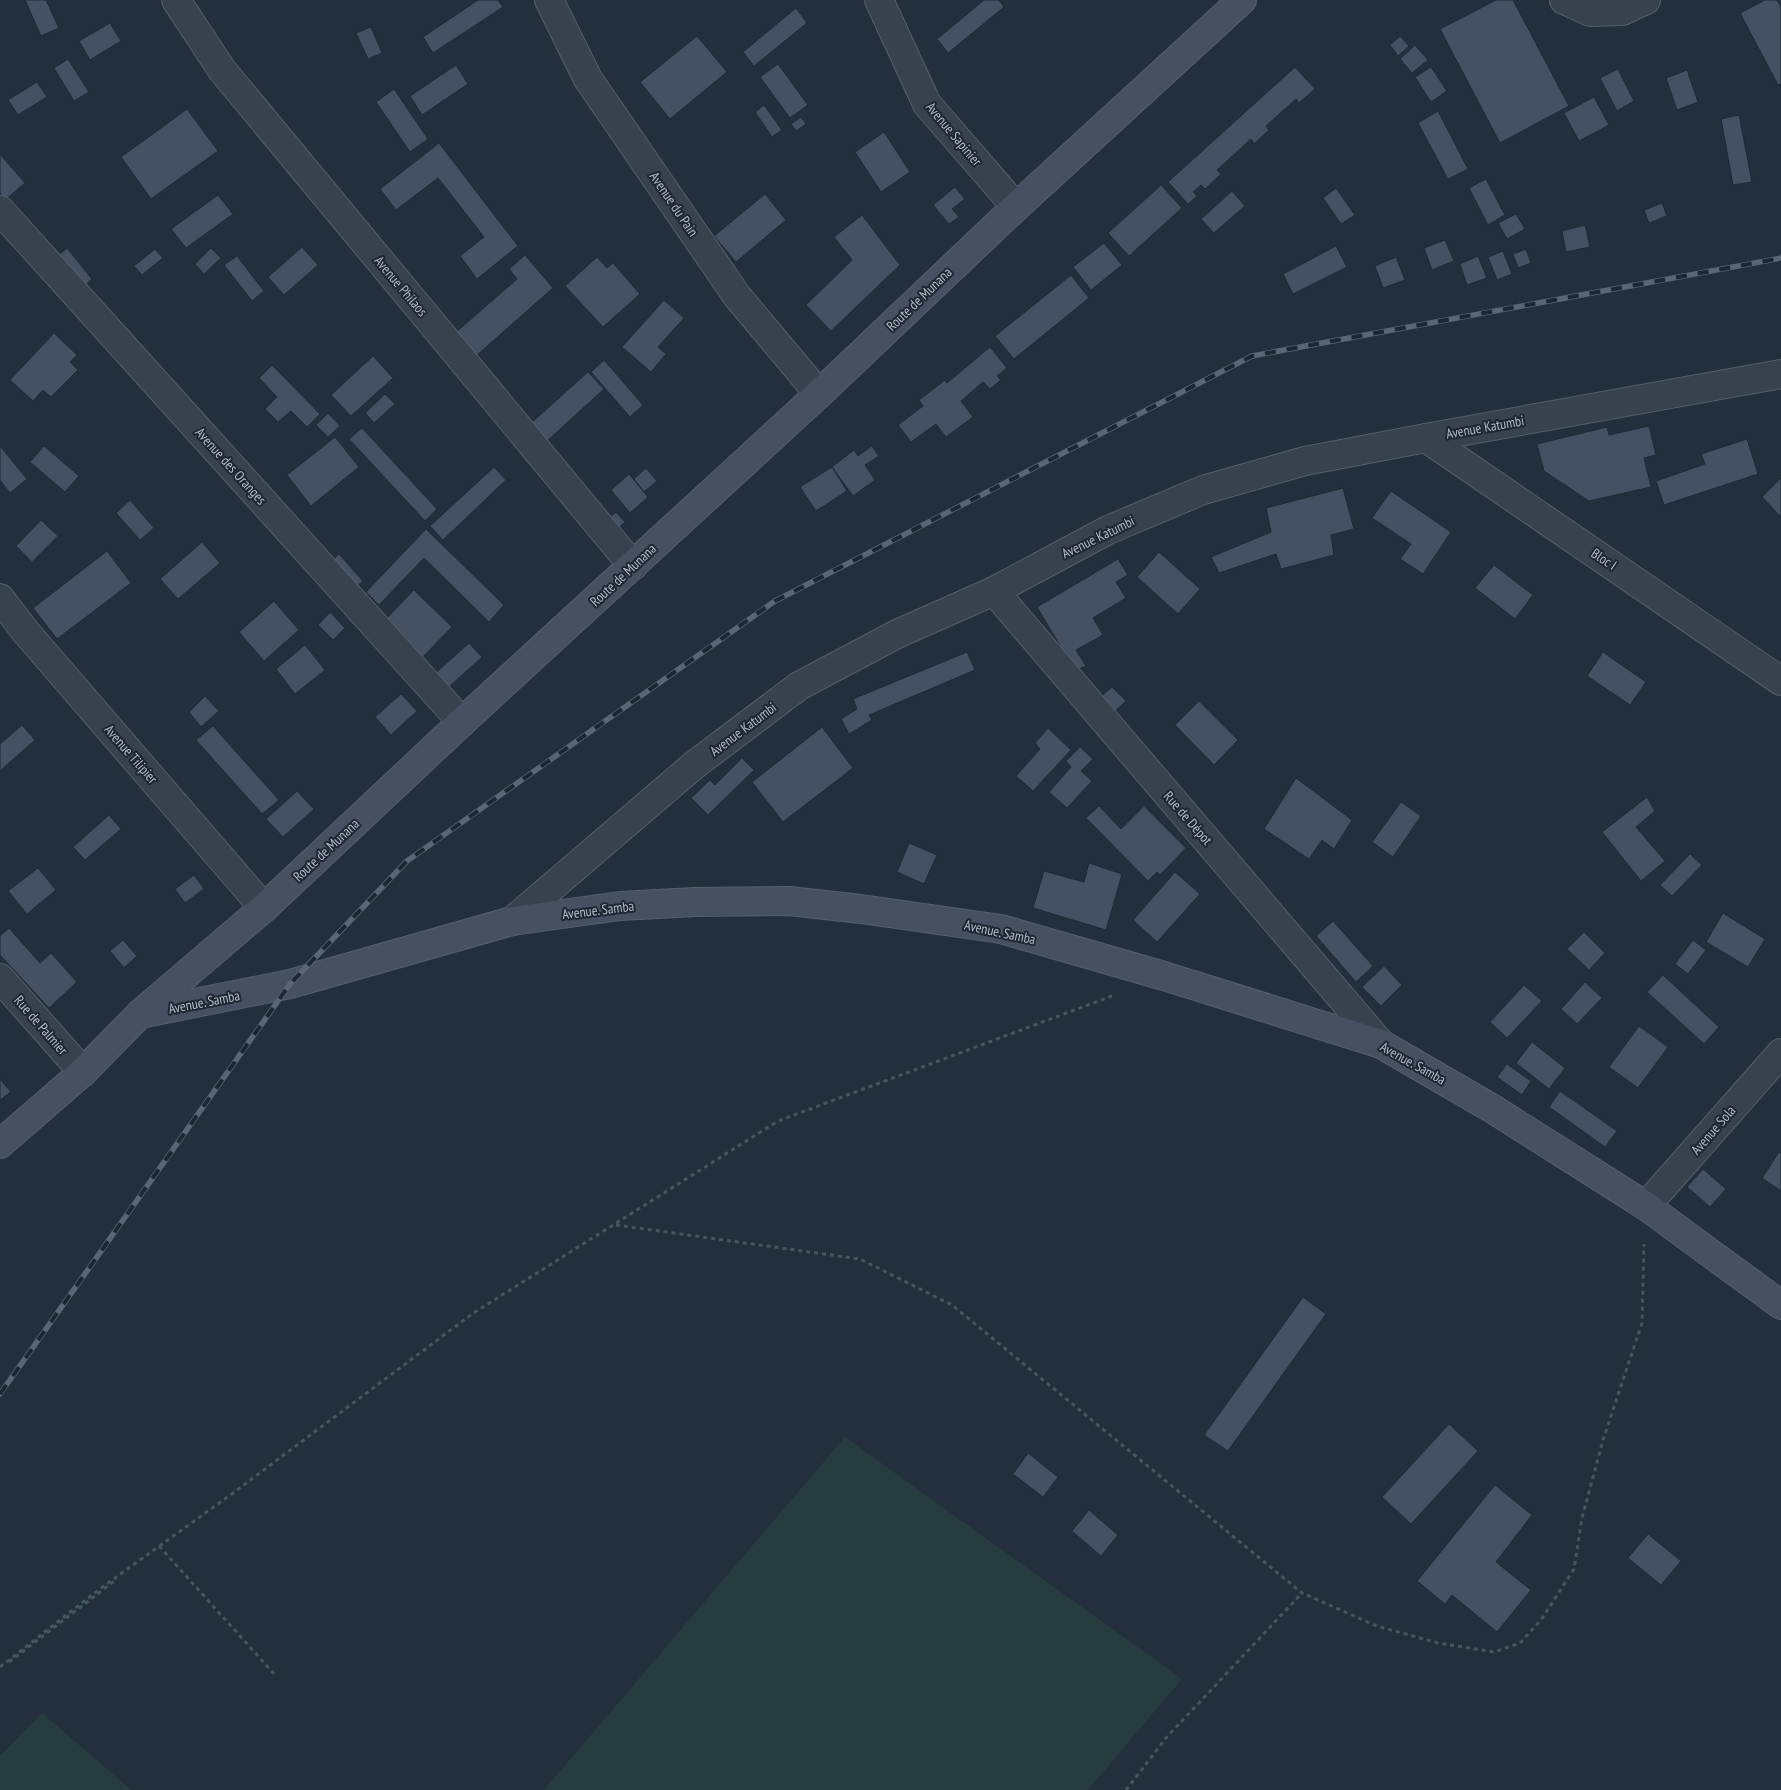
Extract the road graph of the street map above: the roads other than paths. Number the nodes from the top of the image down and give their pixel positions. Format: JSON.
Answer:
{"nodes":[{"id":1,"x":176,"y":0,"type":"edge"},
{"id":2,"x":549,"y":0,"type":"edge"},
{"id":3,"x":879,"y":0,"type":"edge"},
{"id":4,"x":1242,"y":0,"type":"edge"},
{"id":5,"x":1564,"y":0,"type":"edge"},
{"id":6,"x":1646,"y":0,"type":"edge"},
{"id":7,"x":1016,"y":207,"type":"junction"},
{"id":8,"x":0,"y":210,"type":"edge"},
{"id":9,"x":1781,"y":374,"type":"edge"},
{"id":10,"x":819,"y":394,"type":"junction"},
{"id":11,"x":1426,"y":438,"type":"junction"},
{"id":12,"x":633,"y":566,"type":"junction"},
{"id":13,"x":994,"y":591,"type":"junction"},
{"id":14,"x":0,"y":598,"type":"edge"},
{"id":15,"x":1781,"y":680,"type":"edge"},
{"id":16,"x":462,"y":722,"type":"junction"},
{"id":17,"x":264,"y":908,"type":"junction"},
{"id":18,"x":512,"y":921,"type":"junction"},
{"id":19,"x":0,"y":978,"type":"edge"},
{"id":20,"x":140,"y":1014,"type":"junction"},
{"id":21,"x":1381,"y":1044,"type":"junction"},
{"id":22,"x":1781,"y":1053,"type":"edge"},
{"id":23,"x":83,"y":1072,"type":"junction"},
{"id":24,"x":0,"y":1144,"type":"edge"},
{"id":25,"x":1646,"y":1206,"type":"junction"},
{"id":26,"x":1781,"y":1304,"type":"edge"}],
"edges":[{"from":1,"to":12,"type":"street","name":"Avenue Philaos"},
{"from":2,"to":10,"type":"street","name":"Avenue du Pain"},
{"from":3,"to":7,"type":"street","name":"Avenue Sapinier"},
{"from":4,"to":7,"type":"street","name":"Route de Munana"},
{"from":5,"to":6,"type":"street"},
{"from":7,"to":10,"type":"street","name":"Route de Munana"},
{"from":8,"to":16,"type":"street","name":"Avenue des Oranges"},
{"from":9,"to":11,"type":"street","name":"Avenue Katumbi"},
{"from":10,"to":12,"type":"street","name":"Route de Munana"},
{"from":11,"to":13,"type":"street","name":"Avenue Katumbi"},
{"from":11,"to":15,"type":"street","name":"Bloc I"},
{"from":12,"to":16,"type":"street","name":"Route de Munana"},
{"from":13,"to":18,"type":"street","name":"Avenue Katumbi"},
{"from":13,"to":21,"type":"street","name":"Rue de Dépot"},
{"from":14,"to":17,"type":"street","name":"Avenue Tilipier"},
{"from":16,"to":17,"type":"street","name":"Route de Munana"},
{"from":17,"to":20,"type":"street","name":"Route de Munana"},
{"from":18,"to":20,"type":"street","name":"Avenue. Samba"},
{"from":18,"to":21,"type":"street","name":"Avenue. Samba"},
{"from":19,"to":23,"type":"street","name":"Rue de Palmier"},
{"from":20,"to":23,"type":"street","name":"Route de Munana"},
{"from":21,"to":25,"type":"street","name":"Avenue. Samba"},
{"from":22,"to":25,"type":"street","name":"Avenue Sola"},
{"from":23,"to":24,"type":"street","name":"Route de Munana"},
{"from":25,"to":26,"type":"street","name":"Avenue. Samba"}]}
